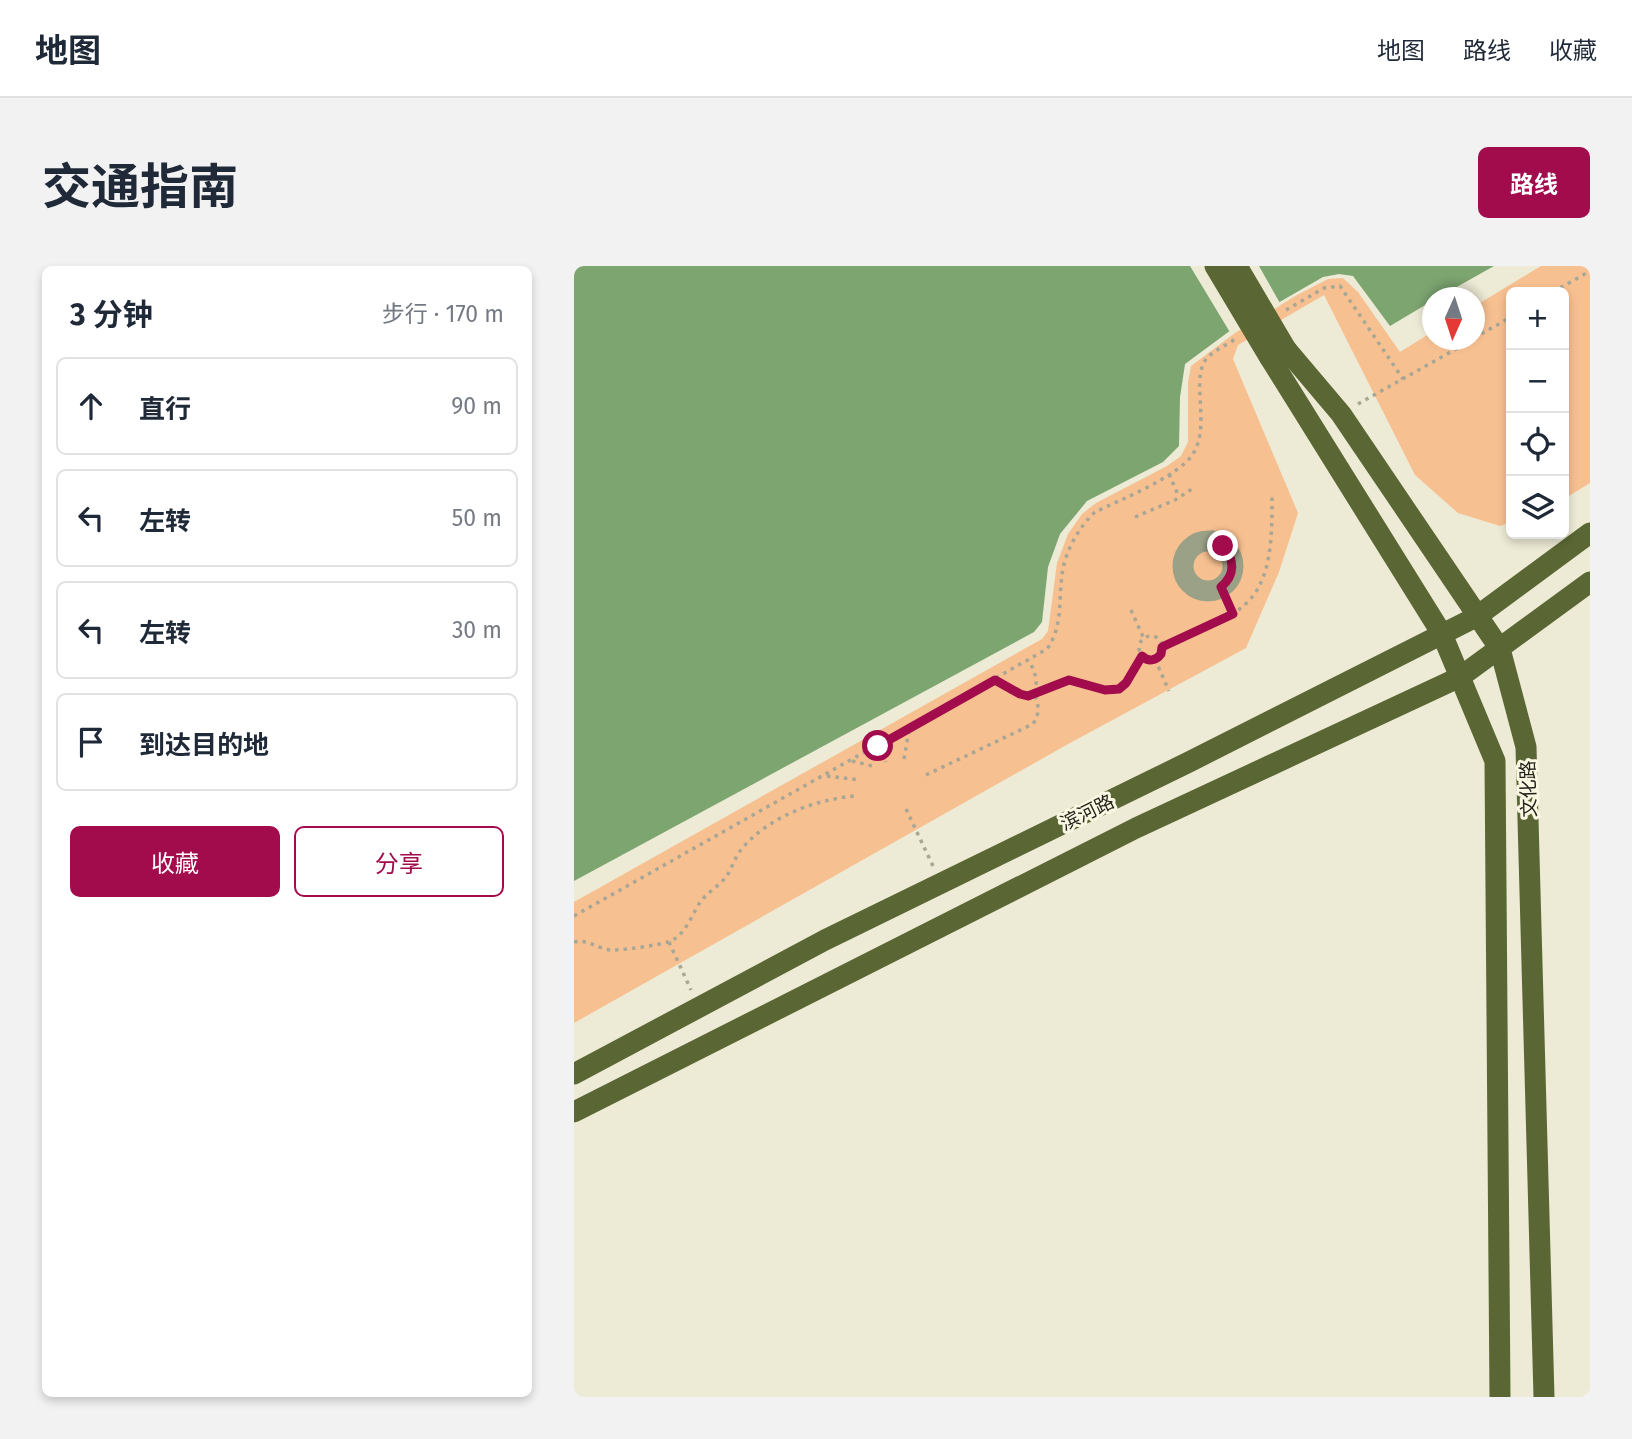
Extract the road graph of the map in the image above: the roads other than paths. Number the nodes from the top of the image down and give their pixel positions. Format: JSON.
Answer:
{"nodes":[{"id":1,"x":1215,"y":266,"type":"edge"},
{"id":2,"x":1237,"y":266,"type":"edge"},
{"id":3,"x":1278,"y":354,"type":"junction"},
{"id":4,"x":1590,"y":533,"type":"edge"},
{"id":5,"x":1590,"y":582,"type":"edge"},
{"id":6,"x":1221,"y":587,"type":"joint"},
{"id":7,"x":1476,"y":617,"type":"junction"},
{"id":8,"x":1442,"y":634,"type":"junction"},
{"id":9,"x":1500,"y":649,"type":"junction"},
{"id":10,"x":1460,"y":677,"type":"junction"},
{"id":11,"x":574,"y":1074,"type":"edge"},
{"id":12,"x":574,"y":1112,"type":"edge"},
{"id":13,"x":1500,"y":1397,"type":"edge"},
{"id":14,"x":1544,"y":1397,"type":"edge"}],
"edges":[{"from":1,"to":3,"type":"main road","name":"文化路","bridge":true},
{"from":2,"to":3,"type":"main road","name":"文化路","bridge":true},
{"from":3,"to":7,"type":"main road","name":"文化路"},
{"from":3,"to":8,"type":"main road","name":"文化路"},
{"from":4,"to":7,"type":"main road","name":"滨河路"},
{"from":5,"to":9,"type":"main road","name":"滨河路"},
{"from":6,"to":6,"type":"street"},
{"from":7,"to":8,"type":"main road","name":"滨河路"},
{"from":7,"to":9,"type":"main road","name":"文化路"},
{"from":8,"to":10,"type":"main road","name":"文化路"},
{"from":8,"to":11,"type":"main road","name":"滨河路"},
{"from":9,"to":10,"type":"main road","name":"滨河路"},
{"from":9,"to":14,"type":"main road","name":"文化路"},
{"from":10,"to":12,"type":"main road","name":"滨河路"},
{"from":10,"to":13,"type":"main road","name":"文化路"}]}
